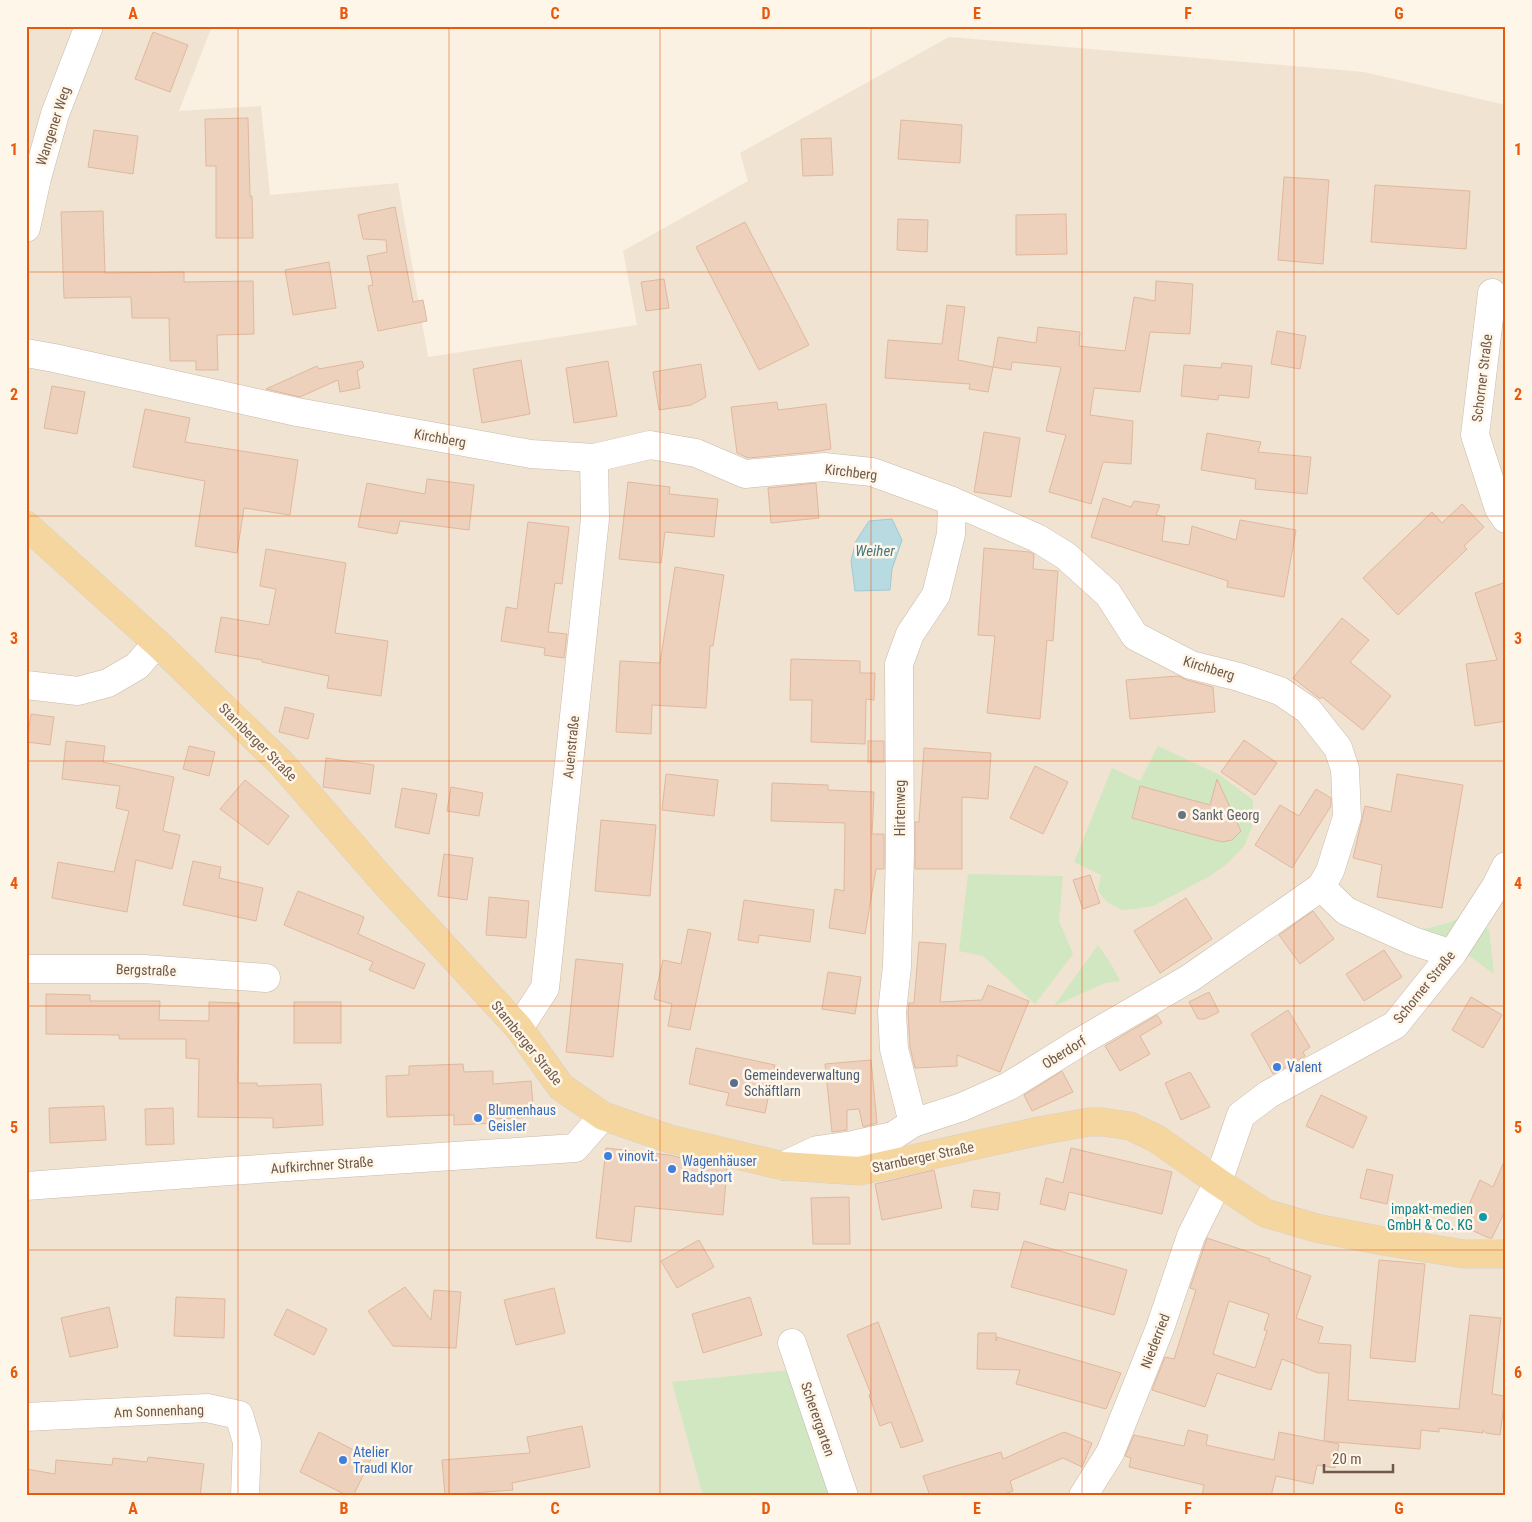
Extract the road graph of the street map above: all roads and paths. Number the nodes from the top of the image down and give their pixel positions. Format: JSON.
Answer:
{"nodes":[{"id":1,"x":88,"y":26,"type":"edge"},
{"id":2,"x":26,"y":228,"type":"edge"},
{"id":3,"x":1492,"y":293,"type":"dead end"},
{"id":4,"x":26,"y":353,"type":"edge"},
{"id":5,"x":594,"y":458,"type":"junction"},
{"id":6,"x":952,"y":501,"type":"junction"},
{"id":7,"x":1506,"y":519,"type":"edge"},
{"id":8,"x":26,"y":525,"type":"edge"},
{"id":9,"x":157,"y":643,"type":"junction"},
{"id":10,"x":26,"y":685,"type":"edge"},
{"id":11,"x":1506,"y":866,"type":"edge"},
{"id":12,"x":1321,"y":887,"type":"junction"},
{"id":13,"x":1452,"y":954,"type":"junction"},
{"id":14,"x":26,"y":969,"type":"edge"},
{"id":15,"x":266,"y":978,"type":"dead end"},
{"id":16,"x":519,"y":1028,"type":"junction"},
{"id":17,"x":603,"y":1116,"type":"junction"},
{"id":18,"x":913,"y":1123,"type":"junction"},
{"id":19,"x":783,"y":1166,"type":"junction"},
{"id":20,"x":1218,"y":1182,"type":"junction"},
{"id":21,"x":26,"y":1186,"type":"edge"},
{"id":22,"x":1506,"y":1254,"type":"edge"},
{"id":23,"x":792,"y":1343,"type":"dead end"},
{"id":24,"x":26,"y":1417,"type":"edge"},
{"id":25,"x":245,"y":1496,"type":"edge"},
{"id":26,"x":844,"y":1496,"type":"edge"},
{"id":27,"x":1083,"y":1496,"type":"edge"}],
"edges":[{"from":1,"to":2,"type":"street","name":"Wangener Weg"},
{"from":3,"to":7,"type":"street","name":"Schorner Straße"},
{"from":4,"to":5,"type":"street","name":"Kirchberg"},
{"from":5,"to":6,"type":"street","name":"Kirchberg"},
{"from":5,"to":16,"type":"street","name":"Auenstraße"},
{"from":6,"to":12,"type":"street","name":"Kirchberg"},
{"from":6,"to":18,"type":"street","name":"Hirtenweg"},
{"from":8,"to":9,"type":"main road","name":"Starnberger Straße"},
{"from":9,"to":10,"type":"street"},
{"from":9,"to":16,"type":"main road","name":"Starnberger Straße"},
{"from":11,"to":13,"type":"street","name":"Schorner Straße"},
{"from":12,"to":13,"type":"street"},
{"from":12,"to":18,"type":"street","name":"Oberdorf"},
{"from":13,"to":20,"type":"street","name":"Schorner Straße"},
{"from":14,"to":15,"type":"street","name":"Bergstraße"},
{"from":16,"to":17,"type":"main road","name":"Starnberger Straße"},
{"from":17,"to":19,"type":"main road","name":"Starnberger Straße"},
{"from":17,"to":21,"type":"street","name":"Aufkirchner Straße"},
{"from":18,"to":19,"type":"street","name":"Oberdorf"},
{"from":19,"to":20,"type":"main road","name":"Starnberger Straße"},
{"from":20,"to":22,"type":"main road","name":"Starnberger Straße"},
{"from":20,"to":27,"type":"street","name":"Niederried"},
{"from":23,"to":26,"type":"street","name":"Scherergarten"},
{"from":24,"to":25,"type":"street","name":"Am Sonnenhang"}]}
